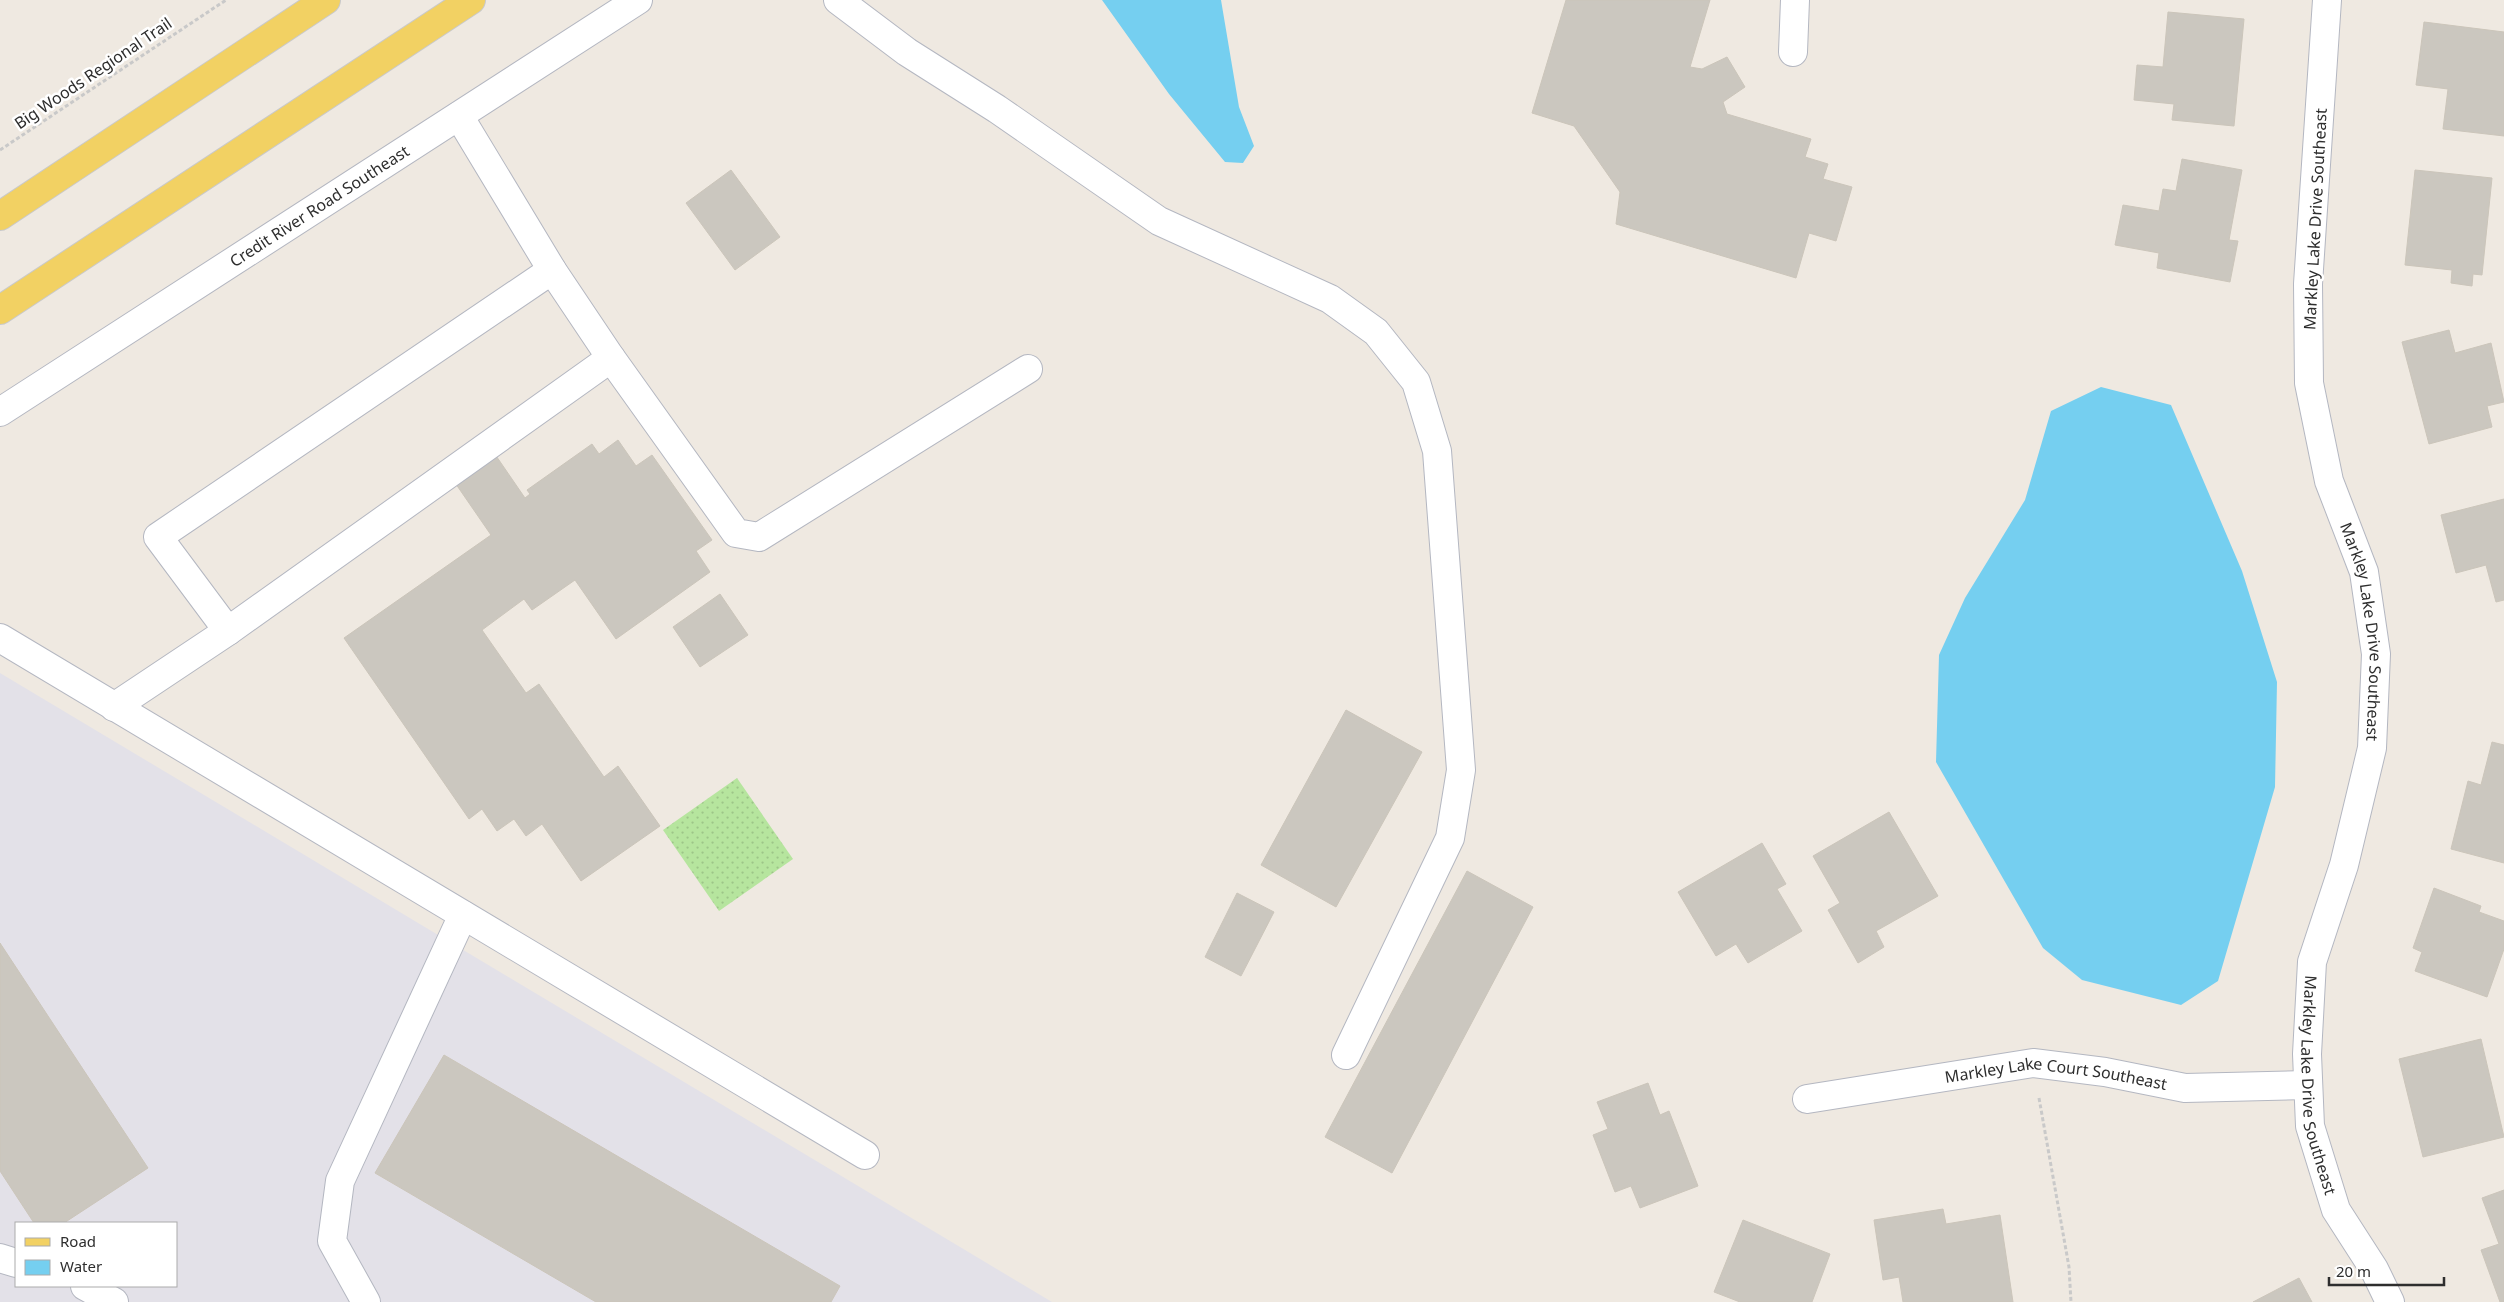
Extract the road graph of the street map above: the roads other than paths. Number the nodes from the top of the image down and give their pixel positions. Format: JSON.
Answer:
{"nodes":[{"id":1,"x":326,"y":0,"type":"edge"},
{"id":2,"x":471,"y":0,"type":"edge"},
{"id":3,"x":638,"y":0,"type":"edge"},
{"id":4,"x":838,"y":0,"type":"edge"},
{"id":5,"x":1795,"y":0,"type":"edge"},
{"id":6,"x":2327,"y":0,"type":"edge"},
{"id":7,"x":1793,"y":52,"type":"dead end"},
{"id":8,"x":458,"y":116,"type":"junction"},
{"id":9,"x":0,"y":216,"type":"edge"},
{"id":10,"x":552,"y":270,"type":"junction"},
{"id":11,"x":0,"y":310,"type":"edge"},
{"id":12,"x":611,"y":358,"type":"junction"},
{"id":13,"x":1028,"y":369,"type":"dead end"},
{"id":14,"x":0,"y":412,"type":"edge"},
{"id":15,"x":228,"y":630,"type":"junction"},
{"id":16,"x":0,"y":638,"type":"edge"},
{"id":17,"x":114,"y":707,"type":"junction"},
{"id":18,"x":463,"y":915,"type":"junction"},
{"id":19,"x":1346,"y":1055,"type":"dead end"},
{"id":20,"x":2308,"y":1084,"type":"junction"},
{"id":21,"x":1807,"y":1099,"type":"dead end"},
{"id":22,"x":865,"y":1155,"type":"dead end"},
{"id":23,"x":0,"y":1258,"type":"edge"},
{"id":24,"x":15,"y":1263,"type":"edge"},
{"id":25,"x":87,"y":1287,"type":"edge"},
{"id":26,"x":114,"y":1302,"type":"edge"},
{"id":27,"x":366,"y":1302,"type":"edge"},
{"id":28,"x":2390,"y":1302,"type":"edge"}],
"edges":[{"from":1,"to":9,"type":"main road"},
{"from":2,"to":11,"type":"main road"},
{"from":3,"to":8,"type":"street","name":"Credit River Road Southeast"},
{"from":4,"to":19,"type":"street"},
{"from":5,"to":7,"type":"street"},
{"from":6,"to":20,"type":"street","name":"Markley Lake Drive Southeast"},
{"from":8,"to":10,"type":"street"},
{"from":8,"to":14,"type":"street","name":"Credit River Road Southeast"},
{"from":10,"to":12,"type":"street"},
{"from":10,"to":15,"type":"street"},
{"from":12,"to":13,"type":"street"},
{"from":12,"to":15,"type":"street"},
{"from":15,"to":17,"type":"street"},
{"from":16,"to":17,"type":"street"},
{"from":17,"to":18,"type":"street"},
{"from":18,"to":22,"type":"street"},
{"from":18,"to":27,"type":"street"},
{"from":20,"to":21,"type":"street","name":"Markley Lake Court Southeast"},
{"from":20,"to":28,"type":"street","name":"Markley Lake Drive Southeast"},
{"from":23,"to":24,"type":"street"},
{"from":25,"to":26,"type":"street"}]}
